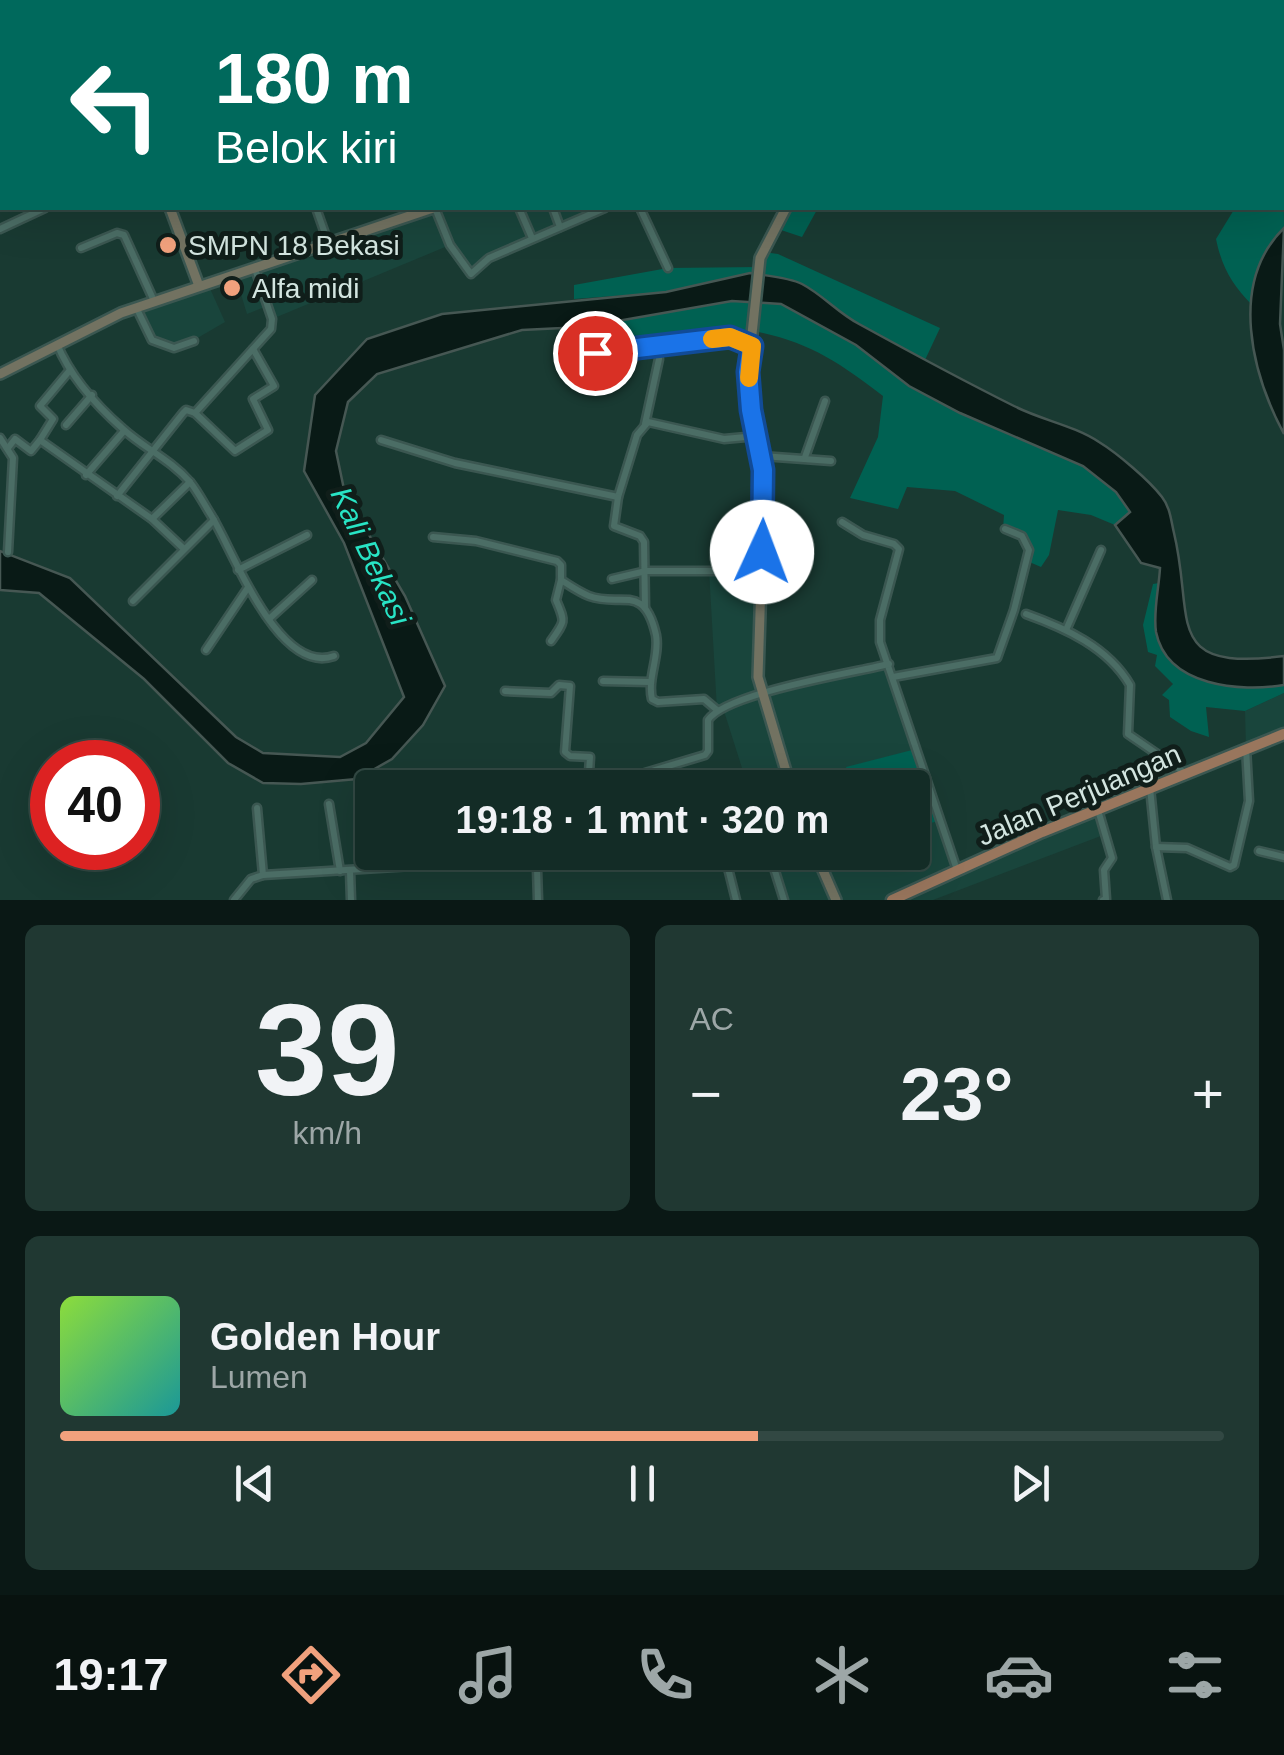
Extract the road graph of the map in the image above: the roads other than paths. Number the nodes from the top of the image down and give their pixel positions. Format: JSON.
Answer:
{"nodes":[{"id":1,"x":41,"y":210,"type":"edge"},
{"id":2,"x":174,"y":210,"type":"edge"},
{"id":3,"x":317,"y":210,"type":"edge"},
{"id":4,"x":428,"y":210,"type":"edge"},
{"id":5,"x":435,"y":210,"type":"edge"},
{"id":6,"x":520,"y":210,"type":"edge"},
{"id":7,"x":554,"y":210,"type":"edge"},
{"id":8,"x":598,"y":210,"type":"edge"},
{"id":9,"x":641,"y":210,"type":"edge"},
{"id":10,"x":785,"y":210,"type":"edge"},
{"id":11,"x":560,"y":227,"type":"junction"},
{"id":12,"x":0,"y":229,"type":"edge"},
{"id":13,"x":532,"y":238,"type":"junction"},
{"id":14,"x":328,"y":242,"type":"junction"},
{"id":15,"x":82,"y":248,"type":"dead end"},
{"id":16,"x":254,"y":267,"type":"junction"},
{"id":17,"x":668,"y":268,"type":"dead end"},
{"id":18,"x":198,"y":286,"type":"junction"},
{"id":19,"x":154,"y":301,"type":"junction"},
{"id":20,"x":136,"y":308,"type":"junction"},
{"id":21,"x":194,"y":341,"type":"dead end"},
{"id":22,"x":56,"y":344,"type":"junction"},
{"id":23,"x":752,"y":346,"type":"junction"},
{"id":24,"x":253,"y":349,"type":"junction"},
{"id":25,"x":595,"y":353,"type":"dead end"},
{"id":26,"x":659,"y":359,"type":"dead end"},
{"id":27,"x":70,"y":370,"type":"junction"},
{"id":28,"x":1,"y":372,"type":"edge"},
{"id":29,"x":92,"y":395,"type":"junction"},
{"id":30,"x":825,"y":401,"type":"dead end"},
{"id":31,"x":195,"y":413,"type":"junction"},
{"id":32,"x":644,"y":424,"type":"junction"},
{"id":33,"x":66,"y":425,"type":"dead end"},
{"id":34,"x":124,"y":431,"type":"junction"},
{"id":35,"x":757,"y":436,"type":"junction"},
{"id":36,"x":0,"y":438,"type":"edge"},
{"id":37,"x":40,"y":440,"type":"junction"},
{"id":38,"x":381,"y":440,"type":"dead end"},
{"id":39,"x":8,"y":448,"type":"junction"},
{"id":40,"x":155,"y":452,"type":"junction"},
{"id":41,"x":762,"y":456,"type":"junction"},
{"id":42,"x":805,"y":458,"type":"junction"},
{"id":43,"x":831,"y":461,"type":"dead end"},
{"id":44,"x":86,"y":474,"type":"junction"},
{"id":45,"x":190,"y":482,"type":"junction"},
{"id":46,"x":11,"y":487,"type":"junction"},
{"id":47,"x":0,"y":493,"type":"edge"},
{"id":48,"x":117,"y":496,"type":"junction"},
{"id":49,"x":618,"y":497,"type":"junction"},
{"id":50,"x":152,"y":519,"type":"junction"},
{"id":51,"x":214,"y":520,"type":"junction"},
{"id":52,"x":842,"y":522,"type":"dead end"},
{"id":53,"x":1004,"y":529,"type":"dead end"},
{"id":54,"x":307,"y":536,"type":"dead end"},
{"id":55,"x":433,"y":537,"type":"dead end"},
{"id":56,"x":184,"y":549,"type":"junction"},
{"id":57,"x":1100,"y":550,"type":"dead end"},
{"id":58,"x":8,"y":552,"type":"dead end"},
{"id":59,"x":238,"y":570,"type":"junction"},
{"id":60,"x":646,"y":571,"type":"junction"},
{"id":61,"x":759,"y":571,"type":"junction"},
{"id":62,"x":312,"y":580,"type":"dead end"},
{"id":63,"x":560,"y":580,"type":"junction"},
{"id":64,"x":612,"y":580,"type":"dead end"},
{"id":65,"x":248,"y":589,"type":"junction"},
{"id":66,"x":133,"y":601,"type":"dead end"},
{"id":67,"x":645,"y":610,"type":"junction"},
{"id":68,"x":1026,"y":614,"type":"dead end"},
{"id":69,"x":269,"y":619,"type":"junction"},
{"id":70,"x":1066,"y":630,"type":"junction"},
{"id":71,"x":551,"y":640,"type":"dead end"},
{"id":72,"x":206,"y":650,"type":"dead end"},
{"id":73,"x":334,"y":656,"type":"dead end"},
{"id":74,"x":889,"y":664,"type":"junction"},
{"id":75,"x":893,"y":678,"type":"junction"},
{"id":76,"x":603,"y":681,"type":"dead end"},
{"id":77,"x":650,"y":682,"type":"junction"},
{"id":78,"x":505,"y":691,"type":"dead end"},
{"id":79,"x":762,"y":694,"type":"junction"},
{"id":80,"x":716,"y":710,"type":"junction"},
{"id":81,"x":1284,"y":734,"type":"edge"},
{"id":82,"x":1246,"y":748,"type":"junction"},
{"id":83,"x":591,"y":770,"type":"edge"},
{"id":84,"x":653,"y":770,"type":"edge"},
{"id":85,"x":785,"y":770,"type":"edge"},
{"id":86,"x":1185,"y":773,"type":"junction"},
{"id":87,"x":1150,"y":787,"type":"junction"},
{"id":88,"x":329,"y":804,"type":"dead end"},
{"id":89,"x":257,"y":808,"type":"dead end"},
{"id":90,"x":1098,"y":810,"type":"junction"},
{"id":91,"x":1156,"y":847,"type":"junction"},
{"id":92,"x":1259,"y":851,"type":"dead end"},
{"id":93,"x":1284,"y":857,"type":"edge"},
{"id":94,"x":350,"y":870,"type":"junction"},
{"id":95,"x":355,"y":870,"type":"edge"},
{"id":96,"x":537,"y":870,"type":"edge"},
{"id":97,"x":728,"y":870,"type":"edge"},
{"id":98,"x":775,"y":870,"type":"edge"},
{"id":99,"x":823,"y":870,"type":"edge"},
{"id":100,"x":957,"y":870,"type":"junction"},
{"id":101,"x":340,"y":871,"type":"junction"},
{"id":102,"x":263,"y":875,"type":"junction"},
{"id":103,"x":234,"y":900,"type":"edge"},
{"id":104,"x":352,"y":900,"type":"edge"},
{"id":105,"x":538,"y":900,"type":"edge"},
{"id":106,"x":736,"y":900,"type":"edge"},
{"id":107,"x":784,"y":900,"type":"edge"},
{"id":108,"x":836,"y":900,"type":"edge"},
{"id":109,"x":892,"y":900,"type":"edge"},
{"id":110,"x":1104,"y":900,"type":"edge"},
{"id":111,"x":1166,"y":900,"type":"edge"}],
"edges":[{"from":1,"to":12,"type":"street"},
{"from":2,"to":18,"type":"street"},
{"from":3,"to":14,"type":"street"},
{"from":4,"to":14,"type":"street"},
{"from":5,"to":13,"type":"street"},
{"from":6,"to":13,"type":"street"},
{"from":7,"to":11,"type":"street"},
{"from":8,"to":11,"type":"street"},
{"from":9,"to":17,"type":"street"},
{"from":10,"to":23,"type":"street"},
{"from":11,"to":13,"type":"street"},
{"from":14,"to":16,"type":"street"},
{"from":15,"to":19,"type":"street"},
{"from":16,"to":18,"type":"street"},
{"from":16,"to":24,"type":"street"},
{"from":18,"to":19,"type":"street"},
{"from":19,"to":20,"type":"street"},
{"from":20,"to":21,"type":"street"},
{"from":20,"to":22,"type":"street"},
{"from":22,"to":27,"type":"street"},
{"from":22,"to":28,"type":"street"},
{"from":23,"to":25,"type":"street"},
{"from":23,"to":35,"type":"street"},
{"from":24,"to":31,"type":"street"},
{"from":24,"to":31,"type":"street"},
{"from":26,"to":32,"type":"street"},
{"from":27,"to":29,"type":"street"},
{"from":27,"to":37,"type":"street"},
{"from":29,"to":33,"type":"street"},
{"from":29,"to":34,"type":"street"},
{"from":30,"to":42,"type":"street"},
{"from":31,"to":40,"type":"street"},
{"from":32,"to":35,"type":"street"},
{"from":32,"to":49,"type":"street"},
{"from":34,"to":40,"type":"street"},
{"from":34,"to":44,"type":"street"},
{"from":35,"to":41,"type":"street"},
{"from":36,"to":39,"type":"street"},
{"from":37,"to":39,"type":"street"},
{"from":37,"to":44,"type":"street"},
{"from":38,"to":49,"type":"street"},
{"from":39,"to":46,"type":"street"},
{"from":40,"to":45,"type":"street"},
{"from":40,"to":48,"type":"street"},
{"from":41,"to":42,"type":"street"},
{"from":41,"to":61,"type":"street"},
{"from":42,"to":43,"type":"street"},
{"from":44,"to":48,"type":"street"},
{"from":45,"to":50,"type":"street"},
{"from":45,"to":51,"type":"street"},
{"from":46,"to":47,"type":"street"},
{"from":46,"to":58,"type":"street"},
{"from":48,"to":50,"type":"street"},
{"from":49,"to":60,"type":"street"},
{"from":50,"to":56,"type":"street"},
{"from":51,"to":56,"type":"street"},
{"from":51,"to":59,"type":"street"},
{"from":52,"to":74,"type":"street"},
{"from":53,"to":75,"type":"street"},
{"from":54,"to":59,"type":"street"},
{"from":55,"to":63,"type":"street"},
{"from":56,"to":66,"type":"street"},
{"from":57,"to":70,"type":"street"},
{"from":59,"to":65,"type":"street"},
{"from":60,"to":61,"type":"street"},
{"from":60,"to":64,"type":"street"},
{"from":60,"to":67,"type":"street"},
{"from":61,"to":79,"type":"street"},
{"from":62,"to":69,"type":"street"},
{"from":63,"to":67,"type":"street"},
{"from":63,"to":71,"type":"street"},
{"from":65,"to":69,"type":"street"},
{"from":65,"to":72,"type":"street"},
{"from":67,"to":77,"type":"street"},
{"from":68,"to":70,"type":"street"},
{"from":69,"to":73,"type":"street"},
{"from":70,"to":86,"type":"street"},
{"from":74,"to":75,"type":"street"},
{"from":74,"to":79,"type":"street"},
{"from":75,"to":100,"type":"street"},
{"from":76,"to":77,"type":"street"},
{"from":77,"to":80,"type":"street"},
{"from":78,"to":83,"type":"street"},
{"from":79,"to":80,"type":"street"},
{"from":79,"to":85,"type":"street"},
{"from":80,"to":84,"type":"street"},
{"from":81,"to":82,"type":"main road","name":"Jalan Perjuangan"},
{"from":82,"to":86,"type":"main road","name":"Jalan Perjuangan"},
{"from":82,"to":91,"type":"street"},
{"from":86,"to":87,"type":"main road","name":"Jalan Perjuangan"},
{"from":87,"to":90,"type":"main road","name":"Jalan Perjuangan"},
{"from":87,"to":91,"type":"street"},
{"from":88,"to":101,"type":"street"},
{"from":89,"to":102,"type":"street"},
{"from":90,"to":100,"type":"main road","name":"Jalan Perjuangan"},
{"from":90,"to":110,"type":"street"},
{"from":91,"to":111,"type":"street"},
{"from":92,"to":93,"type":"street"},
{"from":94,"to":95,"type":"street"},
{"from":94,"to":101,"type":"street"},
{"from":94,"to":104,"type":"street"},
{"from":96,"to":105,"type":"street"},
{"from":97,"to":106,"type":"street"},
{"from":98,"to":107,"type":"street"},
{"from":99,"to":108,"type":"street"},
{"from":100,"to":109,"type":"main road","name":"Jalan Perjuangan"},
{"from":101,"to":102,"type":"street"},
{"from":102,"to":103,"type":"street"}]}
